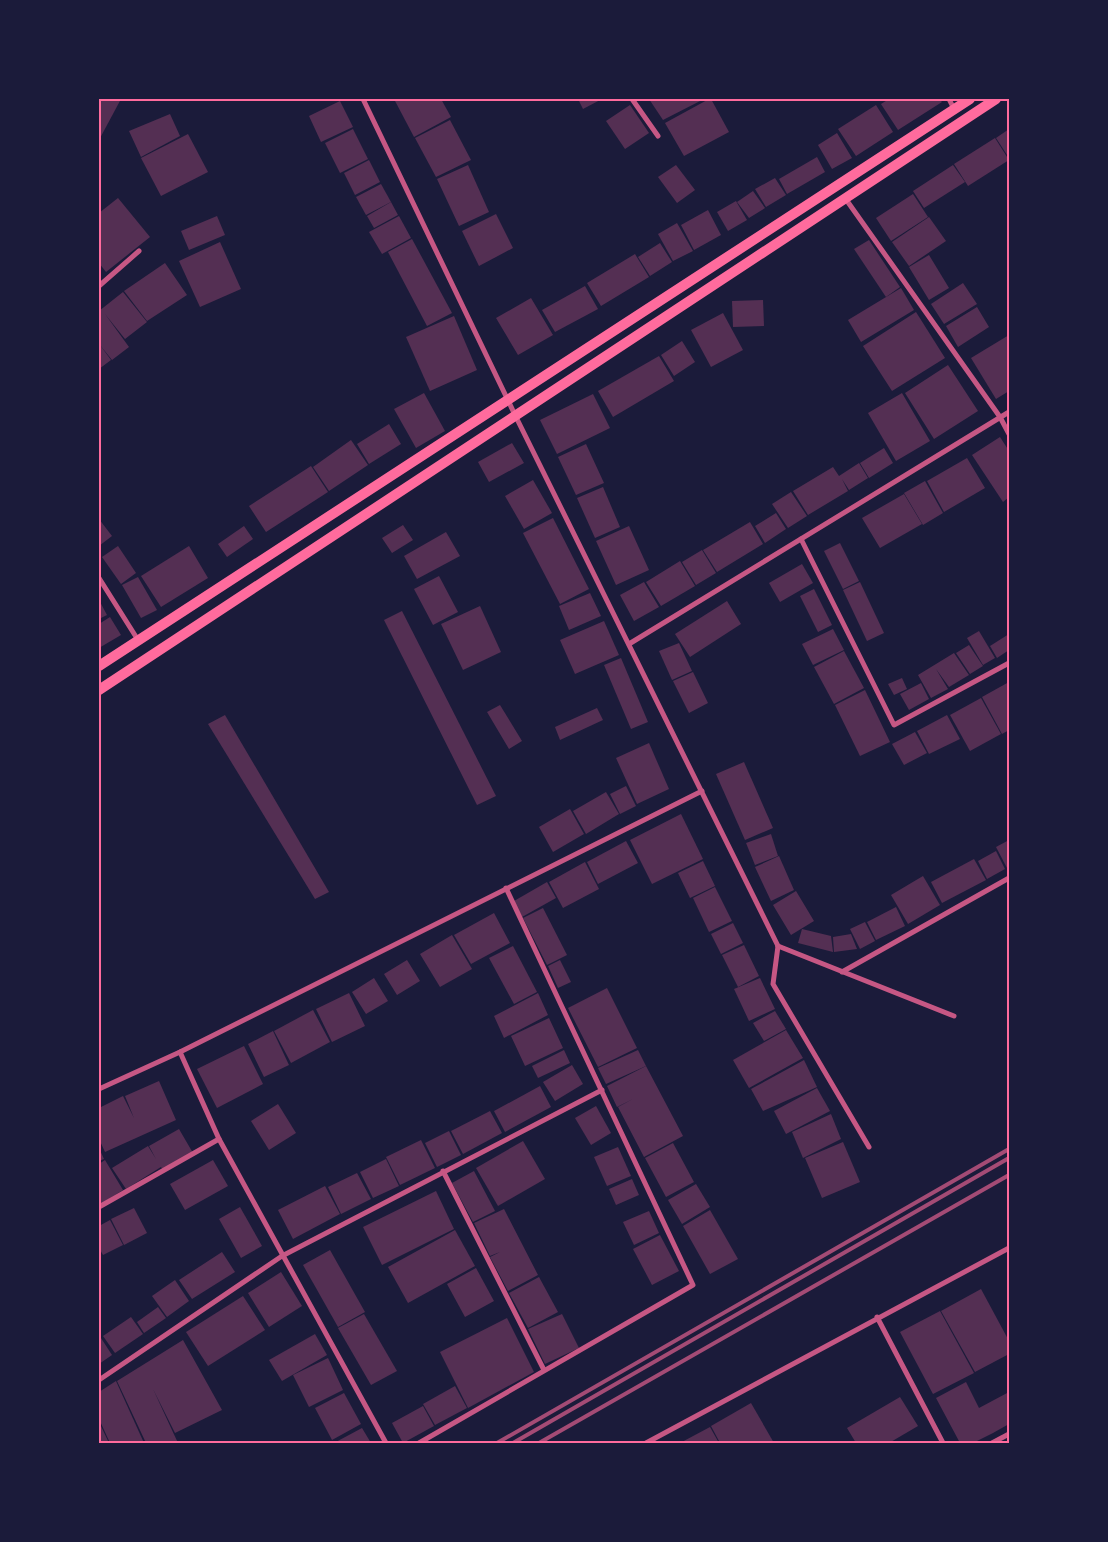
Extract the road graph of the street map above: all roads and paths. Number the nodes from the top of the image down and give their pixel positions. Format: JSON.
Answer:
{"nodes":[{"id":1,"x":363,"y":99,"type":"edge"},
{"id":2,"x":632,"y":99,"type":"edge"},
{"id":3,"x":948,"y":99,"type":"edge"},
{"id":4,"x":970,"y":99,"type":"edge"},
{"id":5,"x":996,"y":99,"type":"edge"},
{"id":6,"x":954,"y":109,"type":"junction"},
{"id":7,"x":658,"y":136,"type":"dead end"},
{"id":8,"x":844,"y":198,"type":"junction"},
{"id":9,"x":140,"y":251,"type":"dead end"},
{"id":10,"x":99,"y":286,"type":"edge"},
{"id":11,"x":508,"y":400,"type":"junction"},
{"id":12,"x":1009,"y":412,"type":"edge"},
{"id":13,"x":516,"y":416,"type":"junction"},
{"id":14,"x":1000,"y":418,"type":"junction"},
{"id":15,"x":1009,"y":434,"type":"edge"},
{"id":16,"x":801,"y":539,"type":"junction"},
{"id":17,"x":99,"y":578,"type":"edge"},
{"id":18,"x":138,"y":640,"type":"junction"},
{"id":19,"x":629,"y":644,"type":"junction"},
{"id":20,"x":1009,"y":663,"type":"edge"},
{"id":21,"x":99,"y":666,"type":"edge"},
{"id":22,"x":99,"y":690,"type":"edge"},
{"id":23,"x":702,"y":791,"type":"junction"},
{"id":24,"x":1009,"y":878,"type":"edge"},
{"id":25,"x":506,"y":888,"type":"junction"},
{"id":26,"x":778,"y":946,"type":"junction"},
{"id":27,"x":842,"y":972,"type":"junction"},
{"id":28,"x":954,"y":1016,"type":"dead end"},
{"id":29,"x":180,"y":1052,"type":"junction"},
{"id":30,"x":99,"y":1089,"type":"edge"},
{"id":31,"x":602,"y":1090,"type":"junction"},
{"id":32,"x":219,"y":1139,"type":"junction"},
{"id":33,"x":870,"y":1147,"type":"dead end"},
{"id":34,"x":444,"y":1171,"type":"junction"},
{"id":35,"x":99,"y":1207,"type":"edge"},
{"id":36,"x":1009,"y":1248,"type":"edge"},
{"id":37,"x":282,"y":1256,"type":"junction"},
{"id":38,"x":877,"y":1317,"type":"junction"},
{"id":39,"x":544,"y":1370,"type":"junction"},
{"id":40,"x":99,"y":1380,"type":"edge"},
{"id":41,"x":1009,"y":1434,"type":"edge"},
{"id":42,"x":386,"y":1443,"type":"edge"},
{"id":43,"x":419,"y":1443,"type":"edge"},
{"id":44,"x":646,"y":1443,"type":"edge"},
{"id":45,"x":944,"y":1443,"type":"edge"},
{"id":46,"x":992,"y":1443,"type":"edge"}],
"edges":[{"from":1,"to":11,"type":"street"},
{"from":2,"to":7,"type":"street"},
{"from":3,"to":6,"type":"street"},
{"from":4,"to":6,"type":"main road"},
{"from":5,"to":8,"type":"main road"},
{"from":6,"to":11,"type":"main road"},
{"from":8,"to":13,"type":"main road"},
{"from":8,"to":14,"type":"street"},
{"from":9,"to":10,"type":"street"},
{"from":11,"to":13,"type":"street"},
{"from":11,"to":18,"type":"main road"},
{"from":12,"to":14,"type":"street"},
{"from":13,"to":19,"type":"street"},
{"from":13,"to":22,"type":"main road"},
{"from":14,"to":15,"type":"street"},
{"from":14,"to":16,"type":"street"},
{"from":16,"to":19,"type":"street"},
{"from":16,"to":20,"type":"street"},
{"from":17,"to":18,"type":"street"},
{"from":18,"to":21,"type":"main road"},
{"from":19,"to":23,"type":"street"},
{"from":23,"to":25,"type":"street"},
{"from":23,"to":26,"type":"street"},
{"from":24,"to":27,"type":"street"},
{"from":25,"to":29,"type":"street"},
{"from":25,"to":31,"type":"street"},
{"from":26,"to":27,"type":"street"},
{"from":26,"to":33,"type":"street"},
{"from":27,"to":28,"type":"street"},
{"from":29,"to":30,"type":"street"},
{"from":29,"to":32,"type":"street"},
{"from":31,"to":34,"type":"street"},
{"from":31,"to":39,"type":"street"},
{"from":32,"to":35,"type":"street"},
{"from":32,"to":37,"type":"street"},
{"from":34,"to":37,"type":"street"},
{"from":34,"to":39,"type":"street"},
{"from":36,"to":38,"type":"street"},
{"from":37,"to":40,"type":"street"},
{"from":37,"to":42,"type":"street"},
{"from":38,"to":44,"type":"street"},
{"from":38,"to":45,"type":"street"},
{"from":39,"to":43,"type":"street"},
{"from":41,"to":46,"type":"street"}]}
